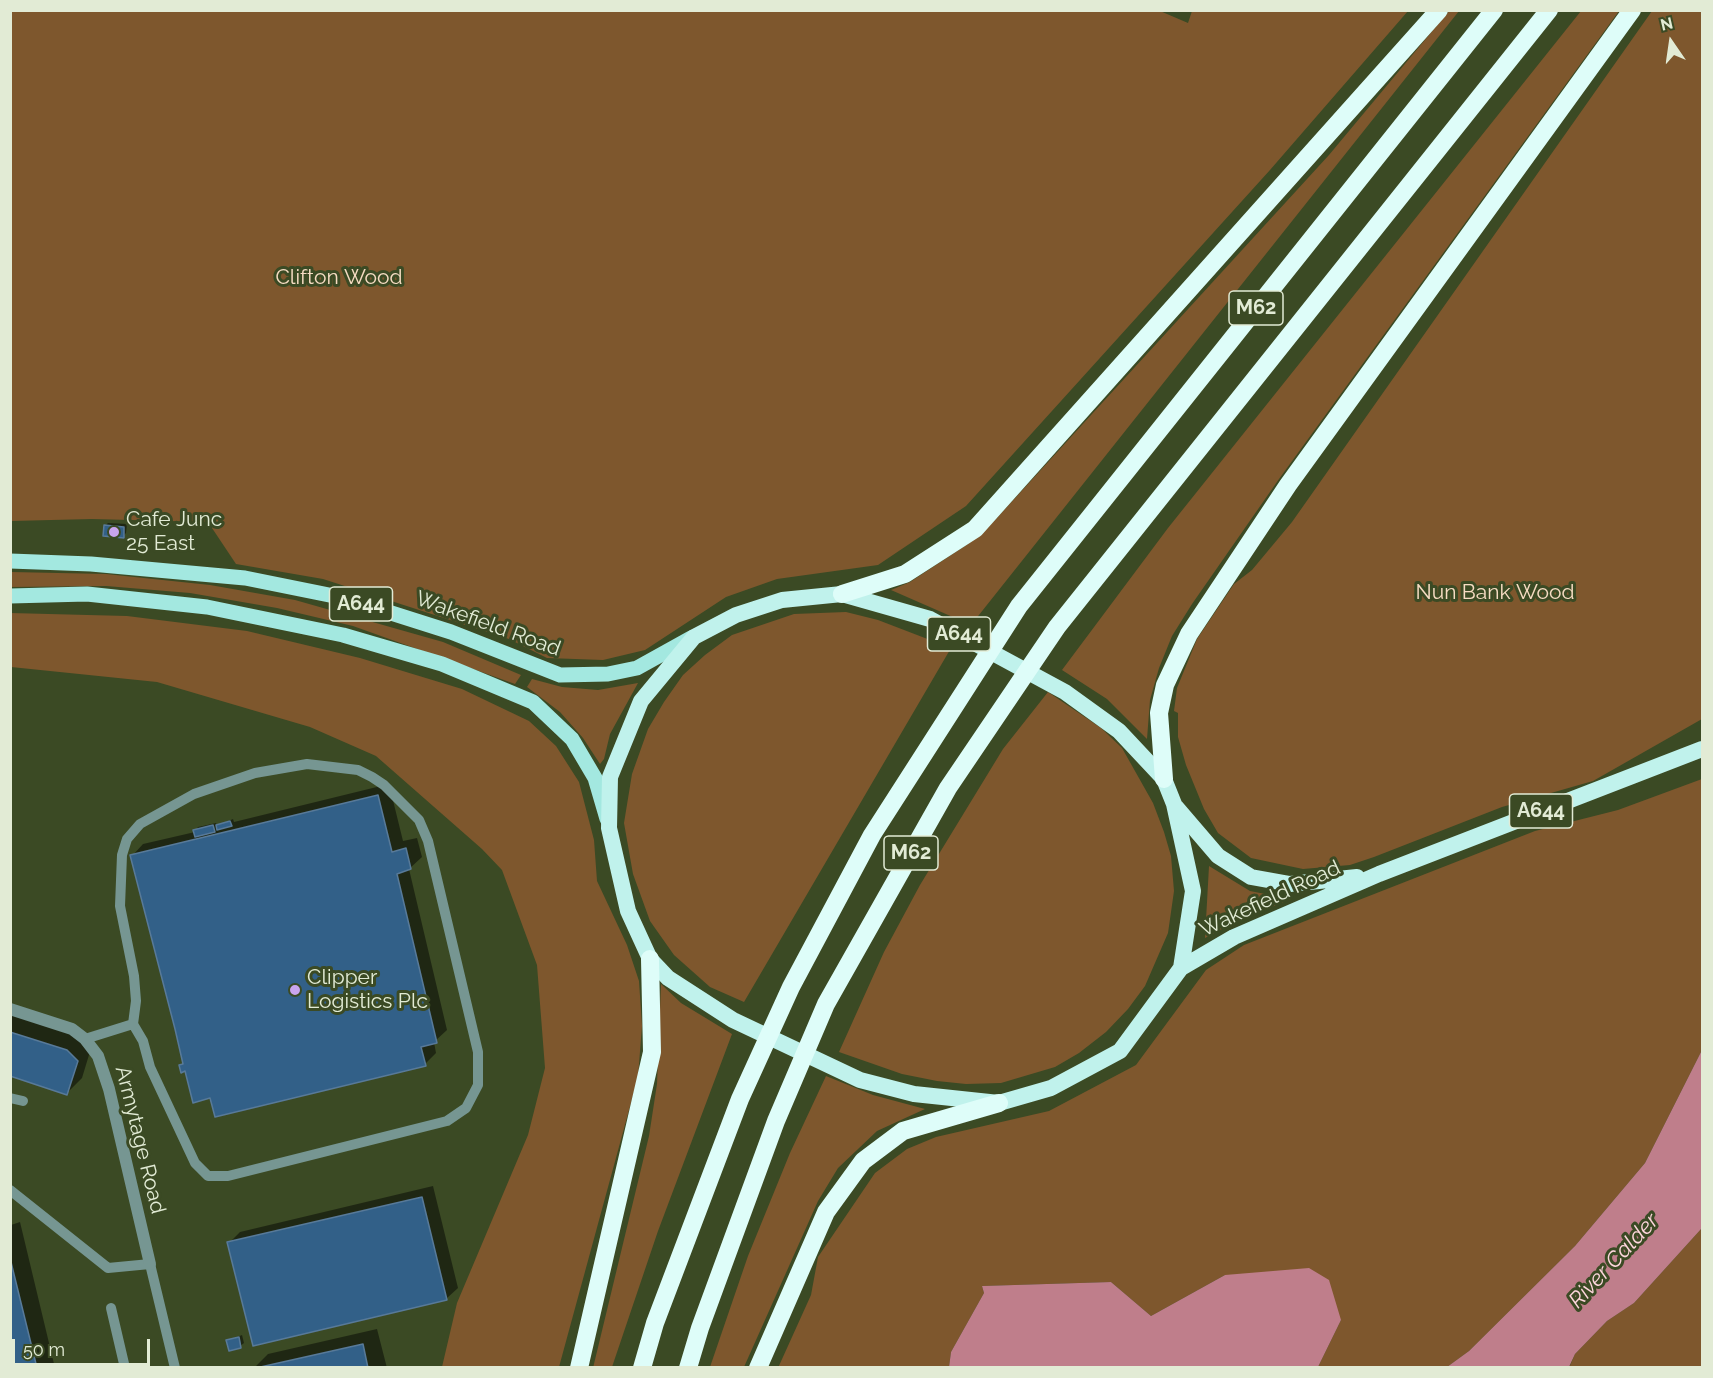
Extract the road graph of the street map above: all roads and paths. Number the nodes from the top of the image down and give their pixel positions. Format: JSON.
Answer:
{"nodes":[{"id":1,"x":1439,"y":10,"type":"edge"},
{"id":2,"x":1494,"y":10,"type":"edge"},
{"id":3,"x":1549,"y":10,"type":"edge"},
{"id":4,"x":1632,"y":10,"type":"edge"},
{"id":5,"x":10,"y":561,"type":"edge"},
{"id":6,"x":842,"y":594,"type":"junction"},
{"id":7,"x":10,"y":596,"type":"edge"},
{"id":8,"x":694,"y":637,"type":"junction"},
{"id":9,"x":1702,"y":749,"type":"edge"},
{"id":10,"x":1164,"y":779,"type":"junction"},
{"id":11,"x":1174,"y":804,"type":"junction"},
{"id":12,"x":609,"y":828,"type":"junction"},
{"id":13,"x":1379,"y":874,"type":"junction"},
{"id":14,"x":650,"y":959,"type":"junction"},
{"id":15,"x":1181,"y":968,"type":"junction"},
{"id":16,"x":10,"y":1010,"type":"edge"},
{"id":17,"x":133,"y":1024,"type":"junction"},
{"id":18,"x":85,"y":1039,"type":"junction"},
{"id":19,"x":10,"y":1098,"type":"edge"},
{"id":20,"x":22,"y":1101,"type":"dead end"},
{"id":21,"x":999,"y":1103,"type":"junction"},
{"id":22,"x":10,"y":1190,"type":"edge"},
{"id":23,"x":150,"y":1264,"type":"junction"},
{"id":24,"x":111,"y":1308,"type":"dead end"},
{"id":25,"x":125,"y":1368,"type":"edge"},
{"id":26,"x":175,"y":1368,"type":"edge"},
{"id":27,"x":579,"y":1368,"type":"edge"},
{"id":28,"x":642,"y":1368,"type":"edge"},
{"id":29,"x":688,"y":1368,"type":"edge"},
{"id":30,"x":758,"y":1368,"type":"edge"}],
"edges":[{"from":1,"to":6,"type":"highway"},
{"from":2,"to":28,"type":"highway","number":"M62"},
{"from":3,"to":29,"type":"highway","number":"M62"},
{"from":4,"to":10,"type":"highway"},
{"from":5,"to":8,"type":"main road","name":"Wakefield Road","number":"A644"},
{"from":6,"to":8,"type":"highway","number":"A644"},
{"from":6,"to":10,"type":"highway","number":"A644"},
{"from":7,"to":12,"type":"main road","number":"A644"},
{"from":8,"to":12,"type":"highway","number":"A644"},
{"from":9,"to":13,"type":"highway","name":"Wakefield Road","number":"A644"},
{"from":10,"to":11,"type":"highway","number":"A644"},
{"from":11,"to":13,"type":"highway","name":"Wakefield Road","number":"A644"},
{"from":11,"to":15,"type":"highway","number":"A644"},
{"from":12,"to":14,"type":"highway","number":"A644"},
{"from":13,"to":15,"type":"highway","name":"Wakefield Road","number":"A644"},
{"from":14,"to":21,"type":"highway","number":"A644"},
{"from":14,"to":27,"type":"highway"},
{"from":15,"to":21,"type":"highway","number":"A644"},
{"from":16,"to":18,"type":"street","name":"Armytage Road"},
{"from":17,"to":17,"type":"lane"},
{"from":17,"to":18,"type":"lane"},
{"from":18,"to":23,"type":"street","name":"Armytage Road"},
{"from":19,"to":20,"type":"lane"},
{"from":21,"to":30,"type":"highway"},
{"from":22,"to":23,"type":"lane"},
{"from":23,"to":26,"type":"lane"},
{"from":24,"to":25,"type":"lane"}]}
